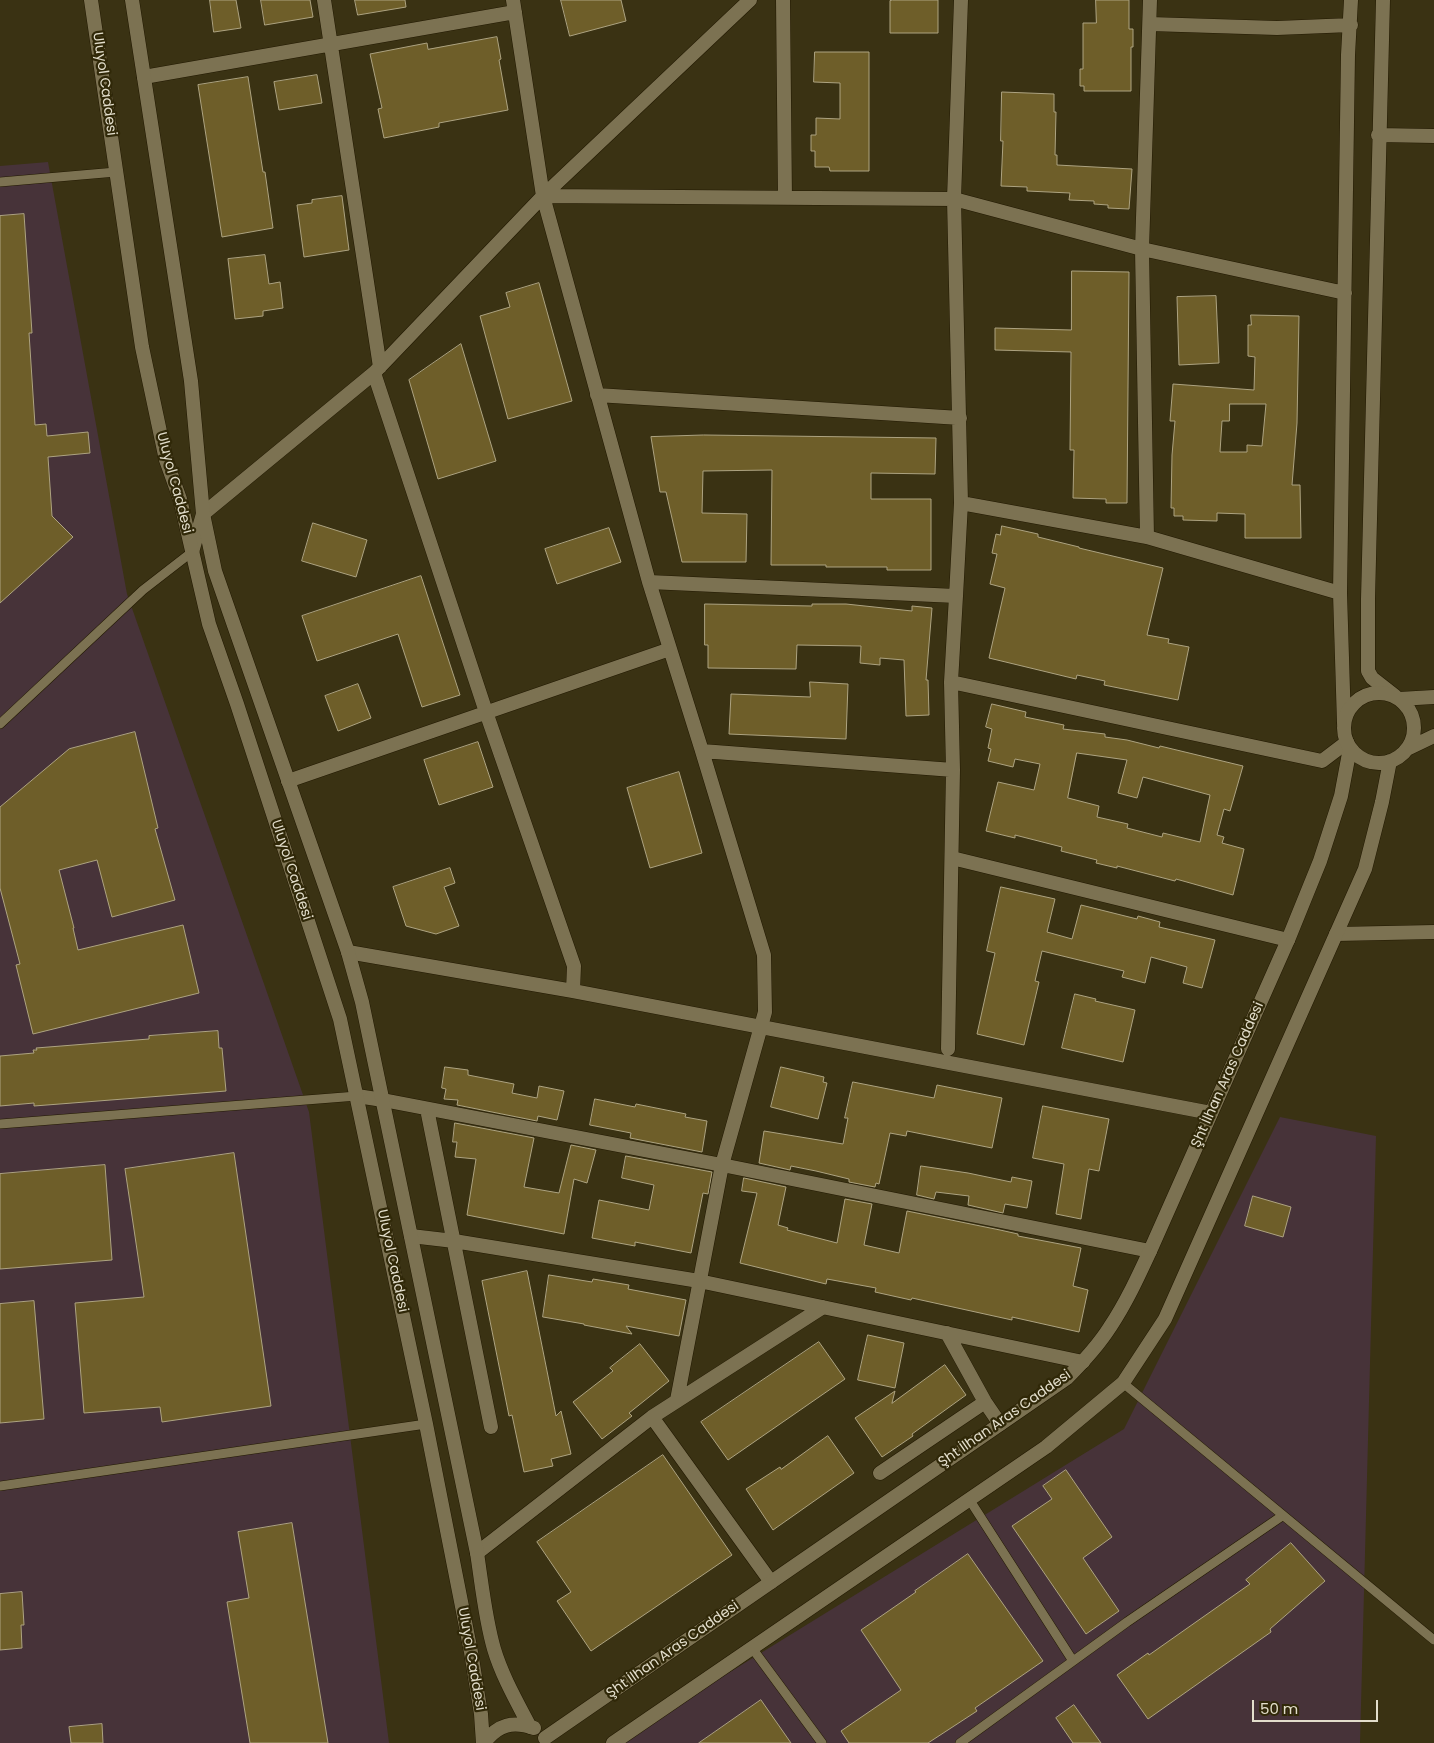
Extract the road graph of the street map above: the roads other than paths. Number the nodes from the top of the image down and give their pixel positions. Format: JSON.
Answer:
{"nodes":[{"id":1,"x":91,"y":0,"type":"edge"},
{"id":2,"x":132,"y":0,"type":"edge"},
{"id":3,"x":324,"y":0,"type":"edge"},
{"id":4,"x":750,"y":0,"type":"edge"},
{"id":5,"x":783,"y":0,"type":"edge"},
{"id":6,"x":961,"y":0,"type":"edge"},
{"id":7,"x":1150,"y":0,"type":"edge"},
{"id":8,"x":1351,"y":0,"type":"edge"},
{"id":9,"x":1383,"y":0,"type":"edge"},
{"id":10,"x":514,"y":6,"type":"edge"},
{"id":11,"x":1150,"y":24,"type":"junction"},
{"id":12,"x":1351,"y":25,"type":"junction"},
{"id":13,"x":330,"y":44,"type":"junction"},
{"id":14,"x":144,"y":77,"type":"junction"},
{"id":15,"x":1378,"y":135,"type":"junction"},
{"id":16,"x":1434,"y":136,"type":"edge"},
{"id":17,"x":116,"y":172,"type":"junction"},
{"id":18,"x":0,"y":182,"type":"edge"},
{"id":19,"x":542,"y":196,"type":"junction"},
{"id":20,"x":785,"y":198,"type":"junction"},
{"id":21,"x":954,"y":199,"type":"junction"},
{"id":22,"x":1142,"y":249,"type":"junction"},
{"id":23,"x":1345,"y":293,"type":"junction"},
{"id":24,"x":377,"y":370,"type":"junction"},
{"id":25,"x":597,"y":395,"type":"junction"},
{"id":26,"x":960,"y":418,"type":"junction"},
{"id":27,"x":961,"y":502,"type":"junction"},
{"id":28,"x":203,"y":514,"type":"junction"},
{"id":29,"x":1147,"y":537,"type":"junction"},
{"id":30,"x":192,"y":552,"type":"junction"},
{"id":31,"x":648,"y":582,"type":"junction"},
{"id":32,"x":1340,"y":593,"type":"junction"},
{"id":33,"x":956,"y":596,"type":"junction"},
{"id":34,"x":670,"y":649,"type":"junction"},
{"id":35,"x":951,"y":682,"type":"junction"},
{"id":36,"x":1397,"y":697,"type":"junction"},
{"id":37,"x":1434,"y":697,"type":"edge"},
{"id":38,"x":486,"y":712,"type":"junction"},
{"id":39,"x":1344,"y":723,"type":"junction"},
{"id":40,"x":0,"y":724,"type":"edge"},
{"id":41,"x":1434,"y":736,"type":"edge"},
{"id":42,"x":1348,"y":745,"type":"junction"},
{"id":43,"x":1407,"y":749,"type":"junction"},
{"id":44,"x":702,"y":751,"type":"junction"},
{"id":45,"x":1390,"y":761,"type":"junction"},
{"id":46,"x":953,"y":770,"type":"junction"},
{"id":47,"x":288,"y":781,"type":"junction"},
{"id":48,"x":952,"y":858,"type":"junction"},
{"id":49,"x":1434,"y":932,"type":"edge"},
{"id":50,"x":1336,"y":934,"type":"junction"},
{"id":51,"x":1288,"y":940,"type":"junction"},
{"id":52,"x":348,"y":952,"type":"junction"},
{"id":53,"x":574,"y":991,"type":"junction"},
{"id":54,"x":761,"y":1026,"type":"junction"},
{"id":55,"x":948,"y":1049,"type":"dead end"},
{"id":56,"x":357,"y":1096,"type":"junction"},
{"id":57,"x":383,"y":1100,"type":"junction"},
{"id":58,"x":427,"y":1109,"type":"junction"},
{"id":59,"x":1211,"y":1114,"type":"junction"},
{"id":60,"x":0,"y":1124,"type":"edge"},
{"id":61,"x":722,"y":1166,"type":"junction"},
{"id":62,"x":411,"y":1236,"type":"junction"},
{"id":63,"x":454,"y":1241,"type":"junction"},
{"id":64,"x":1150,"y":1251,"type":"junction"},
{"id":65,"x":700,"y":1280,"type":"junction"},
{"id":66,"x":823,"y":1306,"type":"junction"},
{"id":67,"x":947,"y":1333,"type":"junction"},
{"id":68,"x":1083,"y":1362,"type":"junction"},
{"id":69,"x":1123,"y":1383,"type":"junction"},
{"id":70,"x":678,"y":1400,"type":"junction"},
{"id":71,"x":985,"y":1402,"type":"junction"},
{"id":72,"x":652,"y":1417,"type":"junction"},
{"id":73,"x":426,"y":1424,"type":"junction"},
{"id":74,"x":1000,"y":1424,"type":"junction"},
{"id":75,"x":491,"y":1427,"type":"dead end"},
{"id":76,"x":880,"y":1472,"type":"dead end"},
{"id":77,"x":0,"y":1486,"type":"edge"},
{"id":78,"x":969,"y":1499,"type":"junction"},
{"id":79,"x":1282,"y":1516,"type":"junction"},
{"id":80,"x":477,"y":1553,"type":"junction"},
{"id":81,"x":771,"y":1582,"type":"junction"},
{"id":82,"x":1434,"y":1640,"type":"edge"},
{"id":83,"x":752,"y":1648,"type":"junction"},
{"id":84,"x":1073,"y":1661,"type":"junction"},
{"id":85,"x":530,"y":1727,"type":"junction"},
{"id":86,"x":547,"y":1741,"type":"edge"},
{"id":87,"x":484,"y":1743,"type":"edge"},
{"id":88,"x":613,"y":1743,"type":"edge"},
{"id":89,"x":822,"y":1743,"type":"edge"},
{"id":90,"x":960,"y":1743,"type":"edge"}],
"edges":[{"from":1,"to":17,"type":"street","name":"Uluyol Caddesi"},
{"from":2,"to":14,"type":"street","name":"Uluyol Caddesi"},
{"from":3,"to":13,"type":"street"},
{"from":4,"to":19,"type":"street"},
{"from":5,"to":20,"type":"street"},
{"from":6,"to":21,"type":"street"},
{"from":7,"to":11,"type":"street"},
{"from":8,"to":12,"type":"street"},
{"from":9,"to":15,"type":"street"},
{"from":10,"to":13,"type":"street"},
{"from":10,"to":19,"type":"street"},
{"from":11,"to":12,"type":"street"},
{"from":11,"to":22,"type":"street"},
{"from":12,"to":23,"type":"street"},
{"from":13,"to":14,"type":"street"},
{"from":13,"to":24,"type":"street"},
{"from":14,"to":28,"type":"street","name":"Uluyol Caddesi"},
{"from":15,"to":16,"type":"street"},
{"from":15,"to":36,"type":"street"},
{"from":17,"to":18,"type":"lane"},
{"from":17,"to":30,"type":"street","name":"Uluyol Caddesi"},
{"from":19,"to":20,"type":"street"},
{"from":19,"to":24,"type":"street"},
{"from":19,"to":25,"type":"street"},
{"from":20,"to":21,"type":"street"},
{"from":21,"to":22,"type":"street"},
{"from":21,"to":26,"type":"street"},
{"from":22,"to":23,"type":"street"},
{"from":22,"to":29,"type":"street"},
{"from":23,"to":32,"type":"street"},
{"from":24,"to":28,"type":"street"},
{"from":24,"to":38,"type":"street"},
{"from":25,"to":26,"type":"street"},
{"from":25,"to":31,"type":"street"},
{"from":26,"to":27,"type":"street"},
{"from":27,"to":29,"type":"street"},
{"from":27,"to":33,"type":"street"},
{"from":28,"to":30,"type":"street"},
{"from":28,"to":47,"type":"street","name":"Uluyol Caddesi"},
{"from":29,"to":32,"type":"street"},
{"from":30,"to":40,"type":"lane"},
{"from":30,"to":56,"type":"street","name":"Uluyol Caddesi"},
{"from":31,"to":33,"type":"street"},
{"from":31,"to":34,"type":"street"},
{"from":32,"to":39,"type":"street"},
{"from":33,"to":35,"type":"street"},
{"from":34,"to":38,"type":"street"},
{"from":34,"to":44,"type":"street"},
{"from":35,"to":42,"type":"street"},
{"from":35,"to":46,"type":"street"},
{"from":36,"to":37,"type":"street"},
{"from":36,"to":39,"type":"street"},
{"from":36,"to":43,"type":"street"},
{"from":38,"to":47,"type":"street"},
{"from":38,"to":53,"type":"street"},
{"from":39,"to":42,"type":"street"},
{"from":41,"to":43,"type":"street"},
{"from":42,"to":45,"type":"street"},
{"from":42,"to":51,"type":"street","name":"Şht İlhan Aras Caddesi"},
{"from":43,"to":45,"type":"street"},
{"from":44,"to":46,"type":"street"},
{"from":44,"to":54,"type":"street"},
{"from":45,"to":50,"type":"street"},
{"from":46,"to":48,"type":"street"},
{"from":47,"to":52,"type":"street","name":"Uluyol Caddesi"},
{"from":48,"to":51,"type":"street"},
{"from":48,"to":55,"type":"street"},
{"from":49,"to":50,"type":"street"},
{"from":50,"to":69,"type":"street"},
{"from":51,"to":59,"type":"street","name":"Şht İlhan Aras Caddesi"},
{"from":52,"to":53,"type":"street"},
{"from":52,"to":57,"type":"street","name":"Uluyol Caddesi"},
{"from":53,"to":54,"type":"street"},
{"from":54,"to":59,"type":"street"},
{"from":54,"to":61,"type":"street"},
{"from":56,"to":57,"type":"street"},
{"from":56,"to":60,"type":"lane"},
{"from":56,"to":73,"type":"street","name":"Uluyol Caddesi"},
{"from":57,"to":58,"type":"street"},
{"from":57,"to":62,"type":"street","name":"Uluyol Caddesi"},
{"from":58,"to":61,"type":"street"},
{"from":58,"to":63,"type":"street"},
{"from":59,"to":64,"type":"street","name":"Şht İlhan Aras Caddesi"},
{"from":61,"to":64,"type":"street"},
{"from":61,"to":65,"type":"street"},
{"from":62,"to":63,"type":"street"},
{"from":62,"to":80,"type":"street","name":"Uluyol Caddesi"},
{"from":63,"to":65,"type":"street"},
{"from":63,"to":75,"type":"street"},
{"from":64,"to":68,"type":"street","name":"Şht İlhan Aras Caddesi"},
{"from":65,"to":66,"type":"street"},
{"from":65,"to":70,"type":"street"},
{"from":66,"to":67,"type":"street"},
{"from":66,"to":70,"type":"street"},
{"from":67,"to":68,"type":"street"},
{"from":67,"to":71,"type":"street"},
{"from":68,"to":74,"type":"street","name":"Şht İlhan Aras Caddesi"},
{"from":69,"to":78,"type":"street"},
{"from":69,"to":79,"type":"lane"},
{"from":70,"to":72,"type":"street"},
{"from":71,"to":74,"type":"street"},
{"from":71,"to":76,"type":"street"},
{"from":72,"to":80,"type":"street"},
{"from":72,"to":81,"type":"street"},
{"from":73,"to":77,"type":"lane"},
{"from":73,"to":87,"type":"street","name":"Uluyol Caddesi"},
{"from":74,"to":81,"type":"street","name":"Şht İlhan Aras Caddesi"},
{"from":78,"to":83,"type":"street"},
{"from":78,"to":84,"type":"lane"},
{"from":79,"to":82,"type":"lane"},
{"from":79,"to":84,"type":"lane"},
{"from":80,"to":85,"type":"street","name":"Uluyol Caddesi"},
{"from":81,"to":86,"type":"street","name":"Şht İlhan Aras Caddesi"},
{"from":83,"to":88,"type":"street"},
{"from":83,"to":89,"type":"lane"},
{"from":84,"to":90,"type":"lane"},
{"from":85,"to":86,"type":"street"},
{"from":85,"to":87,"type":"street"}]}
